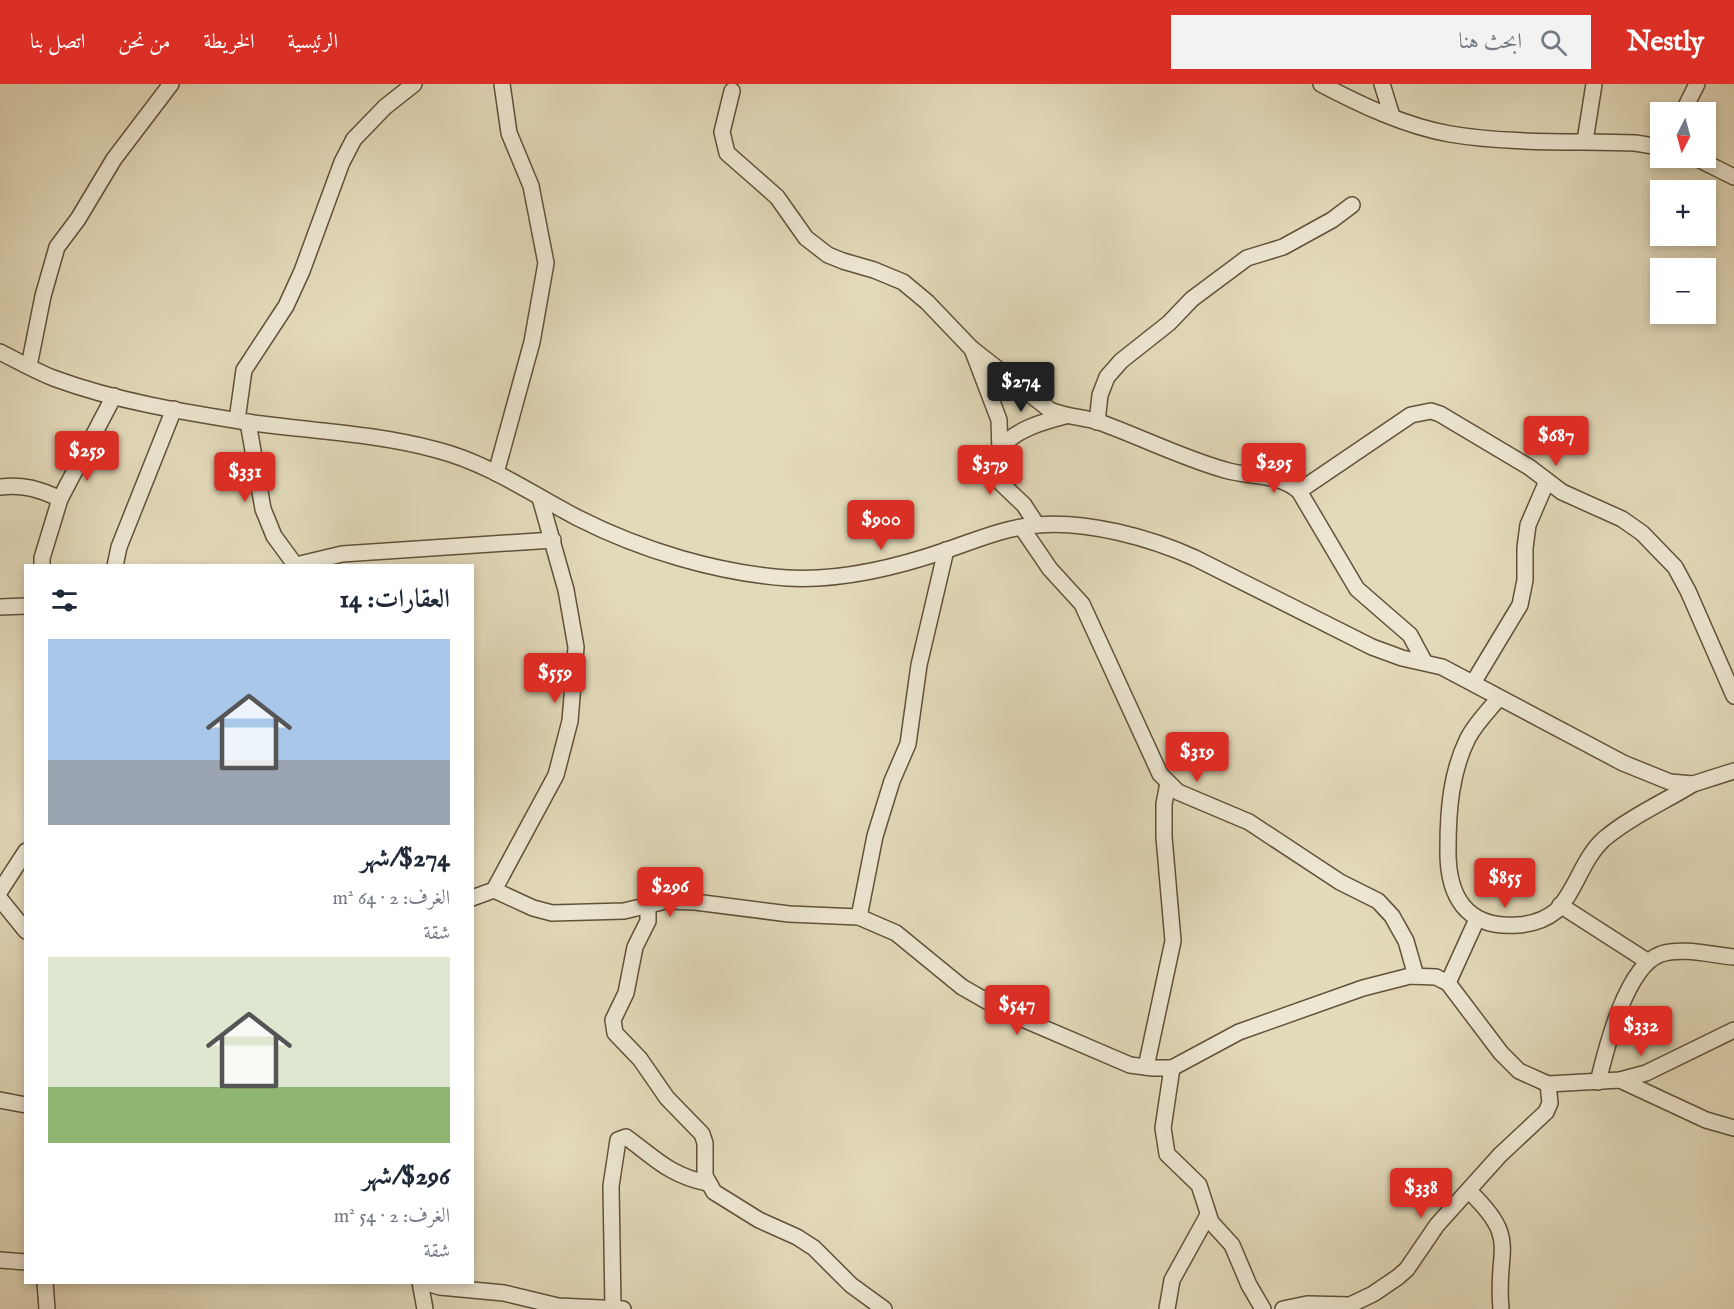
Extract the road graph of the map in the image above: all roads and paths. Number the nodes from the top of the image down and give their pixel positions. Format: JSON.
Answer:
{"nodes":[{"id":1,"x":171,"y":84,"type":"edge"},
{"id":2,"x":414,"y":84,"type":"edge"},
{"id":3,"x":502,"y":84,"type":"edge"},
{"id":4,"x":1321,"y":84,"type":"edge"},
{"id":5,"x":1382,"y":84,"type":"edge"},
{"id":6,"x":1594,"y":84,"type":"edge"},
{"id":7,"x":1697,"y":84,"type":"edge"},
{"id":8,"x":732,"y":91,"type":"dead end"},
{"id":9,"x":1688,"y":102,"type":"edge"},
{"id":10,"x":1392,"y":116,"type":"junction"},
{"id":11,"x":1586,"y":141,"type":"junction"},
{"id":12,"x":1650,"y":146,"type":"edge"},
{"id":13,"x":1716,"y":168,"type":"edge"},
{"id":14,"x":1734,"y":177,"type":"edge"},
{"id":15,"x":1352,"y":206,"type":"dead end"},
{"id":16,"x":971,"y":348,"type":"junction"},
{"id":17,"x":0,"y":352,"type":"edge"},
{"id":18,"x":29,"y":366,"type":"junction"},
{"id":19,"x":114,"y":396,"type":"junction"},
{"id":20,"x":174,"y":409,"type":"junction"},
{"id":21,"x":1065,"y":416,"type":"junction"},
{"id":22,"x":242,"y":421,"type":"junction"},
{"id":23,"x":1097,"y":422,"type":"junction"},
{"id":24,"x":1001,"y":447,"type":"junction"},
{"id":25,"x":496,"y":473,"type":"junction"},
{"id":26,"x":1547,"y":481,"type":"junction"},
{"id":27,"x":0,"y":487,"type":"edge"},
{"id":28,"x":1299,"y":491,"type":"junction"},
{"id":29,"x":540,"y":498,"type":"junction"},
{"id":30,"x":60,"y":499,"type":"junction"},
{"id":31,"x":1029,"y":526,"type":"junction"},
{"id":32,"x":553,"y":540,"type":"junction"},
{"id":33,"x":946,"y":550,"type":"junction"},
{"id":34,"x":42,"y":564,"type":"edge"},
{"id":35,"x":115,"y":564,"type":"edge"},
{"id":36,"x":295,"y":564,"type":"edge"},
{"id":37,"x":300,"y":564,"type":"edge"},
{"id":38,"x":24,"y":606,"type":"edge"},
{"id":39,"x":0,"y":607,"type":"edge"},
{"id":40,"x":1424,"y":661,"type":"junction"},
{"id":41,"x":1473,"y":683,"type":"junction"},
{"id":42,"x":1734,"y":696,"type":"edge"},
{"id":43,"x":1499,"y":698,"type":"junction"},
{"id":44,"x":1734,"y":771,"type":"edge"},
{"id":45,"x":1168,"y":783,"type":"junction"},
{"id":46,"x":1693,"y":784,"type":"junction"},
{"id":47,"x":24,"y":854,"type":"edge"},
{"id":48,"x":494,"y":890,"type":"junction"},
{"id":49,"x":0,"y":891,"type":"edge"},
{"id":50,"x":474,"y":897,"type":"edge"},
{"id":51,"x":0,"y":899,"type":"edge"},
{"id":52,"x":1560,"y":904,"type":"junction"},
{"id":53,"x":648,"y":906,"type":"junction"},
{"id":54,"x":859,"y":917,"type":"junction"},
{"id":55,"x":1477,"y":920,"type":"junction"},
{"id":56,"x":24,"y":929,"type":"edge"},
{"id":57,"x":1734,"y":957,"type":"edge"},
{"id":58,"x":1647,"y":961,"type":"junction"},
{"id":59,"x":1416,"y":976,"type":"junction"},
{"id":60,"x":1448,"y":983,"type":"junction"},
{"id":61,"x":1734,"y":1030,"type":"edge"},
{"id":62,"x":1146,"y":1067,"type":"junction"},
{"id":63,"x":1172,"y":1068,"type":"junction"},
{"id":64,"x":1620,"y":1080,"type":"junction"},
{"id":65,"x":1598,"y":1082,"type":"junction"},
{"id":66,"x":1548,"y":1084,"type":"junction"},
{"id":67,"x":0,"y":1100,"type":"edge"},
{"id":68,"x":24,"y":1105,"type":"edge"},
{"id":69,"x":1734,"y":1128,"type":"edge"},
{"id":70,"x":707,"y":1183,"type":"junction"},
{"id":71,"x":1469,"y":1191,"type":"junction"},
{"id":72,"x":1208,"y":1215,"type":"junction"},
{"id":73,"x":0,"y":1260,"type":"edge"},
{"id":74,"x":24,"y":1262,"type":"edge"},
{"id":75,"x":45,"y":1284,"type":"edge"},
{"id":76,"x":422,"y":1284,"type":"edge"},
{"id":77,"x":429,"y":1284,"type":"edge"},
{"id":78,"x":595,"y":1308,"type":"edge"},
{"id":79,"x":47,"y":1309,"type":"edge"},
{"id":80,"x":425,"y":1309,"type":"edge"},
{"id":81,"x":618,"y":1309,"type":"edge"},
{"id":82,"x":884,"y":1309,"type":"edge"},
{"id":83,"x":1167,"y":1309,"type":"edge"},
{"id":84,"x":1263,"y":1309,"type":"edge"},
{"id":85,"x":1283,"y":1309,"type":"edge"},
{"id":86,"x":1501,"y":1309,"type":"edge"}],
"edges":[{"from":1,"to":18,"type":"street"},
{"from":2,"to":22,"type":"street"},
{"from":3,"to":25,"type":"street"},
{"from":4,"to":10,"type":"street"},
{"from":5,"to":10,"type":"street"},
{"from":6,"to":11,"type":"street"},
{"from":7,"to":9,"type":"street"},
{"from":8,"to":16,"type":"street"},
{"from":10,"to":11,"type":"street"},
{"from":11,"to":12,"type":"street"},
{"from":13,"to":14,"type":"street"},
{"from":15,"to":23,"type":"street"},
{"from":16,"to":21,"type":"street"},
{"from":16,"to":24,"type":"street"},
{"from":17,"to":18,"type":"street"},
{"from":18,"to":19,"type":"street"},
{"from":19,"to":20,"type":"street"},
{"from":19,"to":30,"type":"street"},
{"from":20,"to":22,"type":"street"},
{"from":20,"to":35,"type":"street"},
{"from":21,"to":23,"type":"street"},
{"from":21,"to":24,"type":"street"},
{"from":22,"to":25,"type":"street"},
{"from":22,"to":36,"type":"street"},
{"from":23,"to":28,"type":"street"},
{"from":24,"to":31,"type":"street"},
{"from":25,"to":29,"type":"street"},
{"from":26,"to":28,"type":"street"},
{"from":26,"to":41,"type":"street"},
{"from":26,"to":42,"type":"street"},
{"from":27,"to":30,"type":"street"},
{"from":28,"to":40,"type":"street"},
{"from":29,"to":32,"type":"street"},
{"from":29,"to":33,"type":"street"},
{"from":30,"to":34,"type":"street"},
{"from":31,"to":33,"type":"street"},
{"from":31,"to":40,"type":"street"},
{"from":31,"to":45,"type":"street"},
{"from":32,"to":37,"type":"street"},
{"from":32,"to":48,"type":"street"},
{"from":33,"to":54,"type":"street"},
{"from":38,"to":39,"type":"street"},
{"from":40,"to":41,"type":"street"},
{"from":41,"to":43,"type":"street"},
{"from":43,"to":46,"type":"street"},
{"from":43,"to":55,"type":"street"},
{"from":44,"to":46,"type":"street"},
{"from":45,"to":59,"type":"street"},
{"from":45,"to":62,"type":"street"},
{"from":46,"to":52,"type":"street"},
{"from":47,"to":49,"type":"street"},
{"from":48,"to":50,"type":"street"},
{"from":48,"to":53,"type":"street"},
{"from":51,"to":56,"type":"street"},
{"from":52,"to":55,"type":"street"},
{"from":52,"to":58,"type":"street"},
{"from":53,"to":54,"type":"street"},
{"from":53,"to":70,"type":"street"},
{"from":54,"to":62,"type":"street"},
{"from":55,"to":60,"type":"street"},
{"from":57,"to":58,"type":"street"},
{"from":58,"to":65,"type":"street"},
{"from":59,"to":60,"type":"street"},
{"from":59,"to":63,"type":"street"},
{"from":60,"to":66,"type":"street"},
{"from":61,"to":64,"type":"street"},
{"from":62,"to":63,"type":"street"},
{"from":63,"to":72,"type":"street"},
{"from":64,"to":65,"type":"street"},
{"from":64,"to":69,"type":"street"},
{"from":65,"to":66,"type":"street"},
{"from":66,"to":71,"type":"street"},
{"from":67,"to":68,"type":"street"},
{"from":70,"to":81,"type":"street"},
{"from":70,"to":82,"type":"street"},
{"from":71,"to":85,"type":"street"},
{"from":71,"to":86,"type":"street"},
{"from":72,"to":83,"type":"street"},
{"from":72,"to":84,"type":"street"},
{"from":73,"to":74,"type":"street"},
{"from":75,"to":79,"type":"street"},
{"from":76,"to":80,"type":"street"},
{"from":77,"to":78,"type":"street"},
{"from":78,"to":81,"type":"street"}]}
